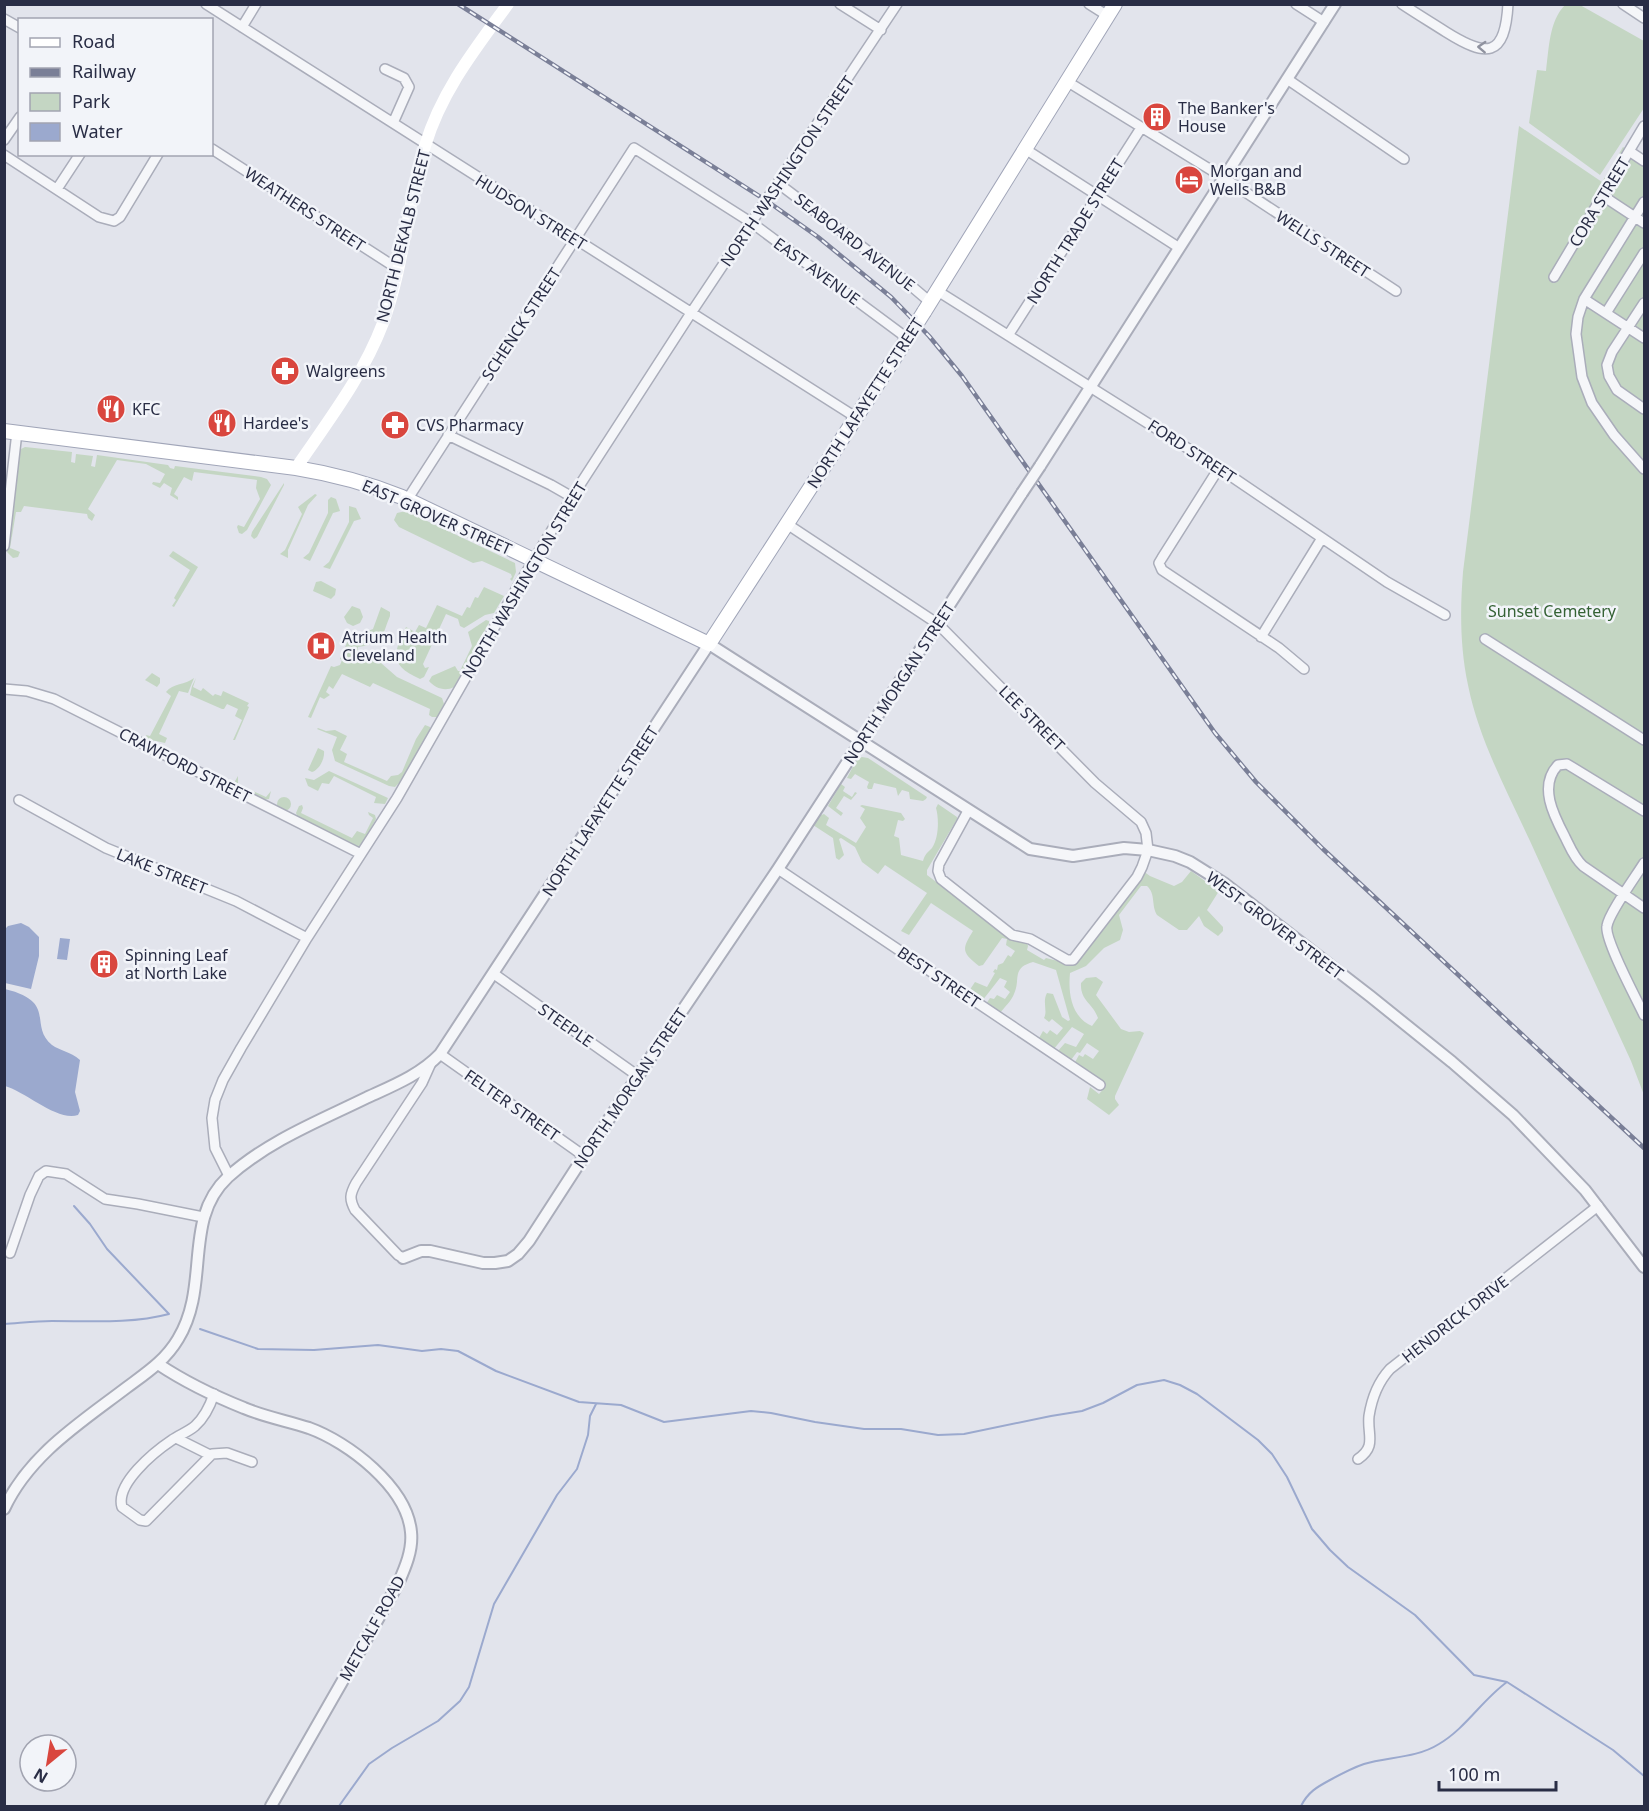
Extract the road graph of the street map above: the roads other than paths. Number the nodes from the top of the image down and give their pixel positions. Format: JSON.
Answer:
{"nodes":[{"id":1,"x":207,"y":4,"type":"edge"},
{"id":2,"x":256,"y":4,"type":"edge"},
{"id":3,"x":508,"y":4,"type":"edge"},
{"id":4,"x":840,"y":4,"type":"edge"},
{"id":5,"x":897,"y":4,"type":"edge"},
{"id":6,"x":1089,"y":4,"type":"edge"},
{"id":7,"x":1296,"y":4,"type":"edge"},
{"id":8,"x":1335,"y":4,"type":"edge"},
{"id":9,"x":1402,"y":4,"type":"edge"},
{"id":10,"x":1508,"y":4,"type":"edge"},
{"id":11,"x":1623,"y":4,"type":"edge"},
{"id":12,"x":1112,"y":10,"type":"edge"},
{"id":13,"x":1644,"y":18,"type":"edge"},
{"id":14,"x":4,"y":19,"type":"edge"},
{"id":15,"x":1324,"y":22,"type":"junction"},
{"id":16,"x":18,"y":27,"type":"edge"},
{"id":17,"x":242,"y":27,"type":"junction"},
{"id":18,"x":881,"y":30,"type":"junction"},
{"id":19,"x":385,"y":69,"type":"dead end"},
{"id":20,"x":1287,"y":79,"type":"junction"},
{"id":21,"x":1068,"y":82,"type":"junction"},
{"id":22,"x":18,"y":120,"type":"edge"},
{"id":23,"x":393,"y":123,"type":"junction"},
{"id":24,"x":1644,"y":126,"type":"edge"},
{"id":25,"x":1140,"y":128,"type":"junction"},
{"id":26,"x":4,"y":140,"type":"edge"},
{"id":27,"x":425,"y":144,"type":"junction"},
{"id":28,"x":634,"y":148,"type":"joint"},
{"id":29,"x":1025,"y":149,"type":"junction"},
{"id":30,"x":213,"y":150,"type":"edge"},
{"id":31,"x":1629,"y":151,"type":"junction"},
{"id":32,"x":4,"y":155,"type":"edge"},
{"id":33,"x":79,"y":156,"type":"edge"},
{"id":34,"x":157,"y":156,"type":"edge"},
{"id":35,"x":1404,"y":159,"type":"dead end"},
{"id":36,"x":1644,"y":161,"type":"edge"},
{"id":37,"x":1224,"y":178,"type":"junction"},
{"id":38,"x":779,"y":183,"type":"junction"},
{"id":39,"x":57,"y":189,"type":"junction"},
{"id":40,"x":1098,"y":195,"type":"junction"},
{"id":41,"x":1603,"y":196,"type":"junction"},
{"id":42,"x":1644,"y":202,"type":"edge"},
{"id":43,"x":1635,"y":217,"type":"junction"},
{"id":44,"x":752,"y":222,"type":"junction"},
{"id":45,"x":1644,"y":223,"type":"edge"},
{"id":46,"x":575,"y":239,"type":"junction"},
{"id":47,"x":1178,"y":247,"type":"junction"},
{"id":48,"x":1644,"y":253,"type":"edge"},
{"id":49,"x":398,"y":268,"type":"junction"},
{"id":50,"x":1554,"y":277,"type":"dead end"},
{"id":51,"x":1396,"y":291,"type":"dead end"},
{"id":52,"x":1584,"y":299,"type":"junction"},
{"id":53,"x":930,"y":301,"type":"junction"},
{"id":54,"x":1644,"y":303,"type":"edge"},
{"id":55,"x":691,"y":313,"type":"junction"},
{"id":56,"x":1606,"y":313,"type":"junction"},
{"id":57,"x":1629,"y":328,"type":"junction"},
{"id":58,"x":1009,"y":334,"type":"junction"},
{"id":59,"x":908,"y":336,"type":"junction"},
{"id":60,"x":1644,"y":338,"type":"edge"},
{"id":61,"x":1092,"y":387,"type":"junction"},
{"id":62,"x":1644,"y":409,"type":"edge"},
{"id":63,"x":857,"y":418,"type":"junction"},
{"id":64,"x":11,"y":431,"type":"edge"},
{"id":65,"x":448,"y":435,"type":"junction"},
{"id":66,"x":296,"y":468,"type":"junction"},
{"id":67,"x":1219,"y":468,"type":"junction"},
{"id":68,"x":1644,"y":470,"type":"edge"},
{"id":69,"x":572,"y":497,"type":"junction"},
{"id":70,"x":407,"y":500,"type":"junction"},
{"id":71,"x":787,"y":524,"type":"junction"},
{"id":72,"x":1322,"y":538,"type":"junction"},
{"id":73,"x":4,"y":546,"type":"edge"},
{"id":74,"x":532,"y":560,"type":"junction"},
{"id":75,"x":1446,"y":615,"type":"dead end"},
{"id":76,"x":938,"y":624,"type":"junction"},
{"id":77,"x":1261,"y":637,"type":"junction"},
{"id":78,"x":1485,"y":639,"type":"dead end"},
{"id":79,"x":709,"y":644,"type":"junction"},
{"id":80,"x":1304,"y":669,"type":"dead end"},
{"id":81,"x":4,"y":689,"type":"edge"},
{"id":82,"x":1644,"y":740,"type":"edge"},
{"id":83,"x":861,"y":742,"type":"junction"},
{"id":84,"x":19,"y":800,"type":"dead end"},
{"id":85,"x":968,"y":811,"type":"junction"},
{"id":86,"x":1644,"y":811,"type":"edge"},
{"id":87,"x":1148,"y":850,"type":"junction"},
{"id":88,"x":362,"y":854,"type":"junction"},
{"id":89,"x":1644,"y":863,"type":"edge"},
{"id":90,"x":778,"y":869,"type":"junction"},
{"id":91,"x":1624,"y":895,"type":"junction"},
{"id":92,"x":1644,"y":908,"type":"edge"},
{"id":93,"x":307,"y":938,"type":"junction"},
{"id":94,"x":494,"y":974,"type":"junction"},
{"id":95,"x":1644,"y":1015,"type":"edge"},
{"id":96,"x":440,"y":1054,"type":"junction"},
{"id":97,"x":431,"y":1064,"type":"junction"},
{"id":98,"x":638,"y":1076,"type":"junction"},
{"id":99,"x":1100,"y":1085,"type":"dead end"},
{"id":100,"x":584,"y":1156,"type":"junction"},
{"id":101,"x":229,"y":1176,"type":"junction"},
{"id":102,"x":1598,"y":1206,"type":"junction"},
{"id":103,"x":203,"y":1217,"type":"junction"},
{"id":104,"x":10,"y":1253,"type":"dead end"},
{"id":105,"x":403,"y":1258,"type":"joint"},
{"id":106,"x":1644,"y":1267,"type":"edge"},
{"id":107,"x":158,"y":1364,"type":"junction"},
{"id":108,"x":214,"y":1394,"type":"junction"},
{"id":109,"x":176,"y":1438,"type":"junction"},
{"id":110,"x":210,"y":1455,"type":"junction"},
{"id":111,"x":1358,"y":1459,"type":"dead end"},
{"id":112,"x":252,"y":1462,"type":"dead end"},
{"id":113,"x":4,"y":1509,"type":"edge"},
{"id":114,"x":271,"y":1806,"type":"edge"}],
"edges":[{"from":1,"to":17,"type":"street","name":"HUDSON STREET"},
{"from":2,"to":17,"type":"street"},
{"from":3,"to":27,"type":"main road","name":"NORTH DEKALB STREET"},
{"from":4,"to":18,"type":"street"},
{"from":5,"to":18,"type":"street","name":"NORTH WASHINGTON STREET"},
{"from":6,"to":12,"type":"street"},
{"from":7,"to":15,"type":"street"},
{"from":8,"to":15,"type":"street","name":"NORTH MORGAN STREET"},
{"from":10,"to":9,"type":"street","one_way":true},
{"from":11,"to":13,"type":"street"},
{"from":12,"to":21,"type":"main road","name":"NORTH LAFAYETTE STREET"},
{"from":14,"to":16,"type":"street"},
{"from":15,"to":20,"type":"street","name":"NORTH MORGAN STREET"},
{"from":17,"to":23,"type":"street","name":"HUDSON STREET"},
{"from":18,"to":38,"type":"street","name":"NORTH WASHINGTON STREET"},
{"from":19,"to":23,"type":"street"},
{"from":20,"to":35,"type":"street"},
{"from":20,"to":37,"type":"street","name":"NORTH MORGAN STREET"},
{"from":21,"to":25,"type":"street","name":"WELLS STREET"},
{"from":21,"to":29,"type":"main road","name":"NORTH LAFAYETTE STREET"},
{"from":22,"to":26,"type":"street"},
{"from":23,"to":27,"type":"street","name":"HUDSON STREET"},
{"from":24,"to":31,"type":"street","name":"CORA STREET"},
{"from":25,"to":37,"type":"street","name":"WELLS STREET"},
{"from":25,"to":40,"type":"street","name":"NORTH TRADE STREET"},
{"from":27,"to":46,"type":"street","name":"HUDSON STREET"},
{"from":27,"to":49,"type":"main road","name":"NORTH DEKALB STREET"},
{"from":28,"to":44,"type":"street","name":"EAST AVENUE"},
{"from":28,"to":46,"type":"street","name":"SCHENCK STREET"},
{"from":29,"to":40,"type":"street"},
{"from":29,"to":53,"type":"main road","name":"NORTH LAFAYETTE STREET"},
{"from":30,"to":49,"type":"street","name":"WEATHERS STREET"},
{"from":31,"to":36,"type":"street"},
{"from":31,"to":41,"type":"street","name":"CORA STREET"},
{"from":32,"to":39,"type":"street"},
{"from":33,"to":39,"type":"street"},
{"from":34,"to":39,"type":"street"},
{"from":37,"to":47,"type":"street","name":"NORTH MORGAN STREET"},
{"from":37,"to":51,"type":"street","name":"WELLS STREET"},
{"from":38,"to":44,"type":"street","name":"NORTH WASHINGTON STREET"},
{"from":38,"to":53,"type":"street","name":"SEABOARD AVENUE"},
{"from":40,"to":47,"type":"street"},
{"from":40,"to":58,"type":"street","name":"NORTH TRADE STREET"},
{"from":41,"to":43,"type":"street"},
{"from":41,"to":50,"type":"street","name":"CORA STREET"},
{"from":42,"to":43,"type":"street"},
{"from":43,"to":45,"type":"street"},
{"from":43,"to":52,"type":"street"},
{"from":44,"to":55,"type":"street","name":"NORTH WASHINGTON STREET"},
{"from":44,"to":59,"type":"street","name":"EAST AVENUE"},
{"from":46,"to":55,"type":"street","name":"HUDSON STREET"},
{"from":46,"to":65,"type":"street","name":"SCHENCK STREET"},
{"from":47,"to":61,"type":"street","name":"NORTH MORGAN STREET"},
{"from":48,"to":56,"type":"street"},
{"from":49,"to":66,"type":"main road","name":"NORTH DEKALB STREET"},
{"from":52,"to":56,"type":"street"},
{"from":52,"to":68,"type":"street"},
{"from":53,"to":58,"type":"street","name":"FORD STREET"},
{"from":53,"to":59,"type":"main road","name":"NORTH LAFAYETTE STREET","bridge":true},
{"from":54,"to":57,"type":"street"},
{"from":55,"to":63,"type":"street","name":"HUDSON STREET"},
{"from":55,"to":69,"type":"street","name":"NORTH WASHINGTON STREET"},
{"from":56,"to":57,"type":"street"},
{"from":57,"to":60,"type":"street"},
{"from":57,"to":62,"type":"street"},
{"from":58,"to":61,"type":"street","name":"FORD STREET"},
{"from":59,"to":63,"type":"main road","name":"NORTH LAFAYETTE STREET"},
{"from":61,"to":67,"type":"street","name":"FORD STREET"},
{"from":61,"to":76,"type":"street","name":"NORTH MORGAN STREET","bridge":true},
{"from":63,"to":71,"type":"main road","name":"NORTH LAFAYETTE STREET"},
{"from":64,"to":66,"type":"main road","name":"EAST GROVER STREET"},
{"from":64,"to":73,"type":"street"},
{"from":65,"to":69,"type":"street"},
{"from":65,"to":70,"type":"street","name":"SCHENCK STREET"},
{"from":66,"to":70,"type":"main road","name":"EAST GROVER STREET"},
{"from":67,"to":72,"type":"street","name":"FORD STREET"},
{"from":67,"to":77,"type":"street"},
{"from":69,"to":74,"type":"street","name":"NORTH WASHINGTON STREET"},
{"from":70,"to":74,"type":"main road","name":"EAST GROVER STREET"},
{"from":71,"to":76,"type":"street","name":"LEE STREET"},
{"from":71,"to":79,"type":"main road","name":"NORTH LAFAYETTE STREET"},
{"from":72,"to":75,"type":"street","name":"FORD STREET"},
{"from":72,"to":77,"type":"street"},
{"from":74,"to":79,"type":"main road","name":"EAST GROVER STREET"},
{"from":74,"to":88,"type":"street","name":"NORTH WASHINGTON STREET"},
{"from":76,"to":83,"type":"street","name":"NORTH MORGAN STREET"},
{"from":76,"to":87,"type":"street","name":"LEE STREET"},
{"from":77,"to":80,"type":"street"},
{"from":78,"to":82,"type":"street"},
{"from":79,"to":83,"type":"street","name":"WEST GROVER STREET"},
{"from":79,"to":94,"type":"street","name":"NORTH LAFAYETTE STREET"},
{"from":81,"to":88,"type":"street","name":"CRAWFORD STREET"},
{"from":83,"to":85,"type":"street","name":"WEST GROVER STREET"},
{"from":83,"to":90,"type":"street","name":"NORTH MORGAN STREET"},
{"from":84,"to":93,"type":"street","name":"LAKE STREET"},
{"from":85,"to":87,"type":"street","name":"WEST GROVER STREET"},
{"from":85,"to":87,"type":"street"},
{"from":86,"to":91,"type":"street"},
{"from":87,"to":102,"type":"street","name":"WEST GROVER STREET"},
{"from":88,"to":93,"type":"street","name":"NORTH WASHINGTON STREET"},
{"from":89,"to":91,"type":"street"},
{"from":90,"to":98,"type":"street","name":"NORTH MORGAN STREET"},
{"from":90,"to":99,"type":"street","name":"BEST STREET"},
{"from":91,"to":92,"type":"street"},
{"from":91,"to":95,"type":"street"},
{"from":93,"to":101,"type":"street","name":"NORTH WASHINGTON STREET"},
{"from":94,"to":96,"type":"street","name":"NORTH LAFAYETTE STREET"},
{"from":94,"to":98,"type":"street","name":"STEEPLE"},
{"from":96,"to":97,"type":"street","name":"NORTH LAFAYETTE STREET"},
{"from":96,"to":100,"type":"street","name":"FELTER STREET"},
{"from":97,"to":101,"type":"street","name":"NORTH LAFAYETTE STREET"},
{"from":97,"to":105,"type":"street"},
{"from":98,"to":100,"type":"street","name":"NORTH MORGAN STREET"},
{"from":100,"to":105,"type":"street","name":"NORTH MORGAN STREET"},
{"from":101,"to":103,"type":"street","name":"NORTH LAFAYETTE STREET"},
{"from":102,"to":106,"type":"street","name":"WEST GROVER STREET"},
{"from":102,"to":111,"type":"street","name":"HENDRICK DRIVE"},
{"from":103,"to":104,"type":"street"},
{"from":103,"to":107,"type":"street","name":"NORTH LAFAYETTE STREET"},
{"from":107,"to":108,"type":"street","name":"METCALF ROAD"},
{"from":107,"to":113,"type":"street","name":"NORTH LAFAYETTE STREET"},
{"from":108,"to":109,"type":"street"},
{"from":108,"to":114,"type":"street","name":"METCALF ROAD"},
{"from":109,"to":110,"type":"street"},
{"from":109,"to":110,"type":"street"},
{"from":110,"to":112,"type":"street"}]}
